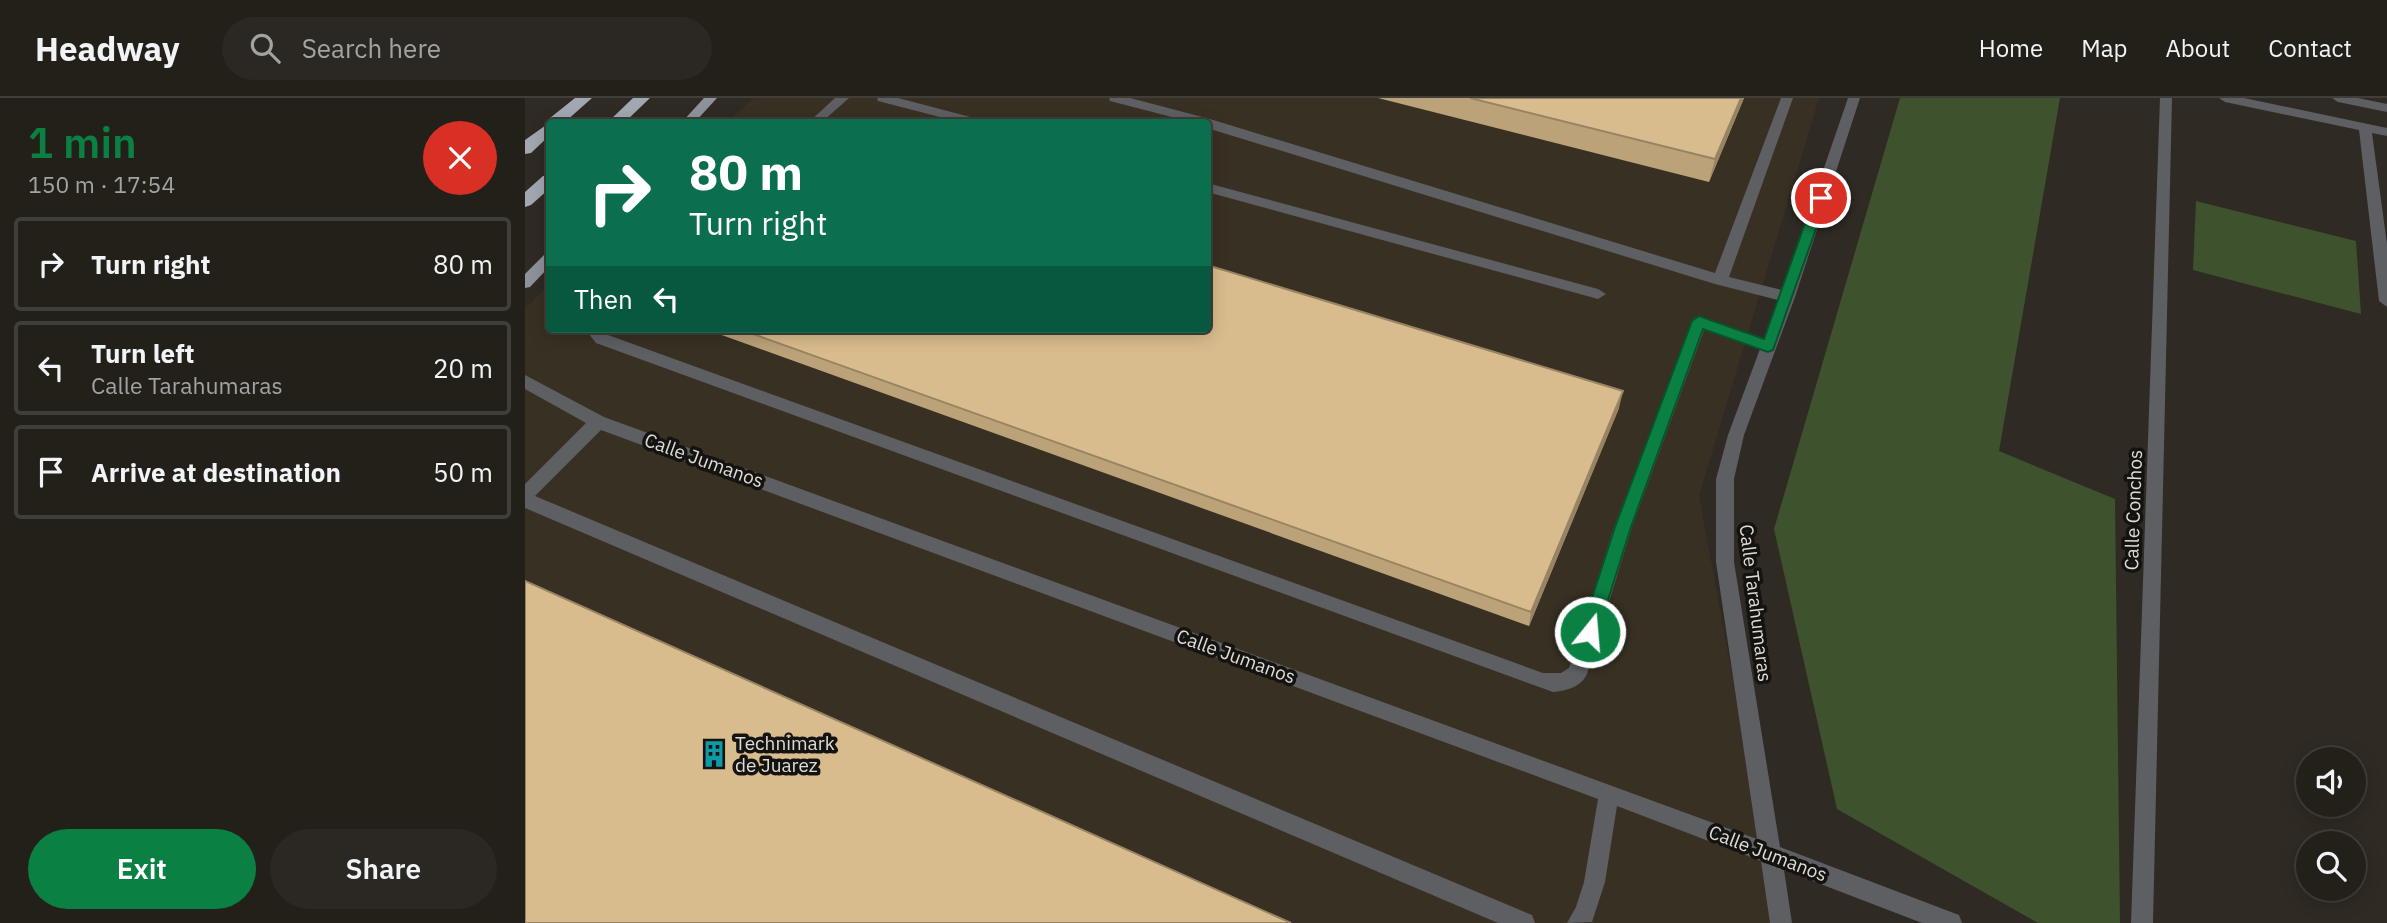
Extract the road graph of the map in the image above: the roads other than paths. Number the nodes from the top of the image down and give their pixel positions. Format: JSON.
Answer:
{"nodes":[{"id":1,"x":584,"y":98,"type":"edge"},
{"id":2,"x":642,"y":98,"type":"edge"},
{"id":3,"x":711,"y":98,"type":"edge"},
{"id":4,"x":843,"y":98,"type":"edge"},
{"id":5,"x":883,"y":98,"type":"edge"},
{"id":6,"x":1115,"y":98,"type":"edge"},
{"id":7,"x":1787,"y":98,"type":"edge"},
{"id":8,"x":1854,"y":98,"type":"edge"},
{"id":9,"x":2167,"y":98,"type":"edge"},
{"id":10,"x":2225,"y":98,"type":"edge"},
{"id":11,"x":2338,"y":98,"type":"edge"},
{"id":12,"x":2387,"y":108,"type":"edge"},
{"id":13,"x":560,"y":119,"type":"edge"},
{"id":14,"x":619,"y":119,"type":"edge"},
{"id":15,"x":691,"y":119,"type":"edge"},
{"id":16,"x":818,"y":119,"type":"edge"},
{"id":17,"x":962,"y":119,"type":"edge"},
{"id":18,"x":1191,"y":119,"type":"edge"},
{"id":19,"x":1211,"y":125,"type":"edge"},
{"id":20,"x":2365,"y":128,"type":"junction"},
{"id":21,"x":546,"y":131,"type":"edge"},
{"id":22,"x":2387,"y":132,"type":"edge"},
{"id":23,"x":525,"y":149,"type":"edge"},
{"id":24,"x":546,"y":183,"type":"edge"},
{"id":25,"x":1211,"y":188,"type":"edge"},
{"id":26,"x":525,"y":201,"type":"edge"},
{"id":27,"x":546,"y":262,"type":"edge"},
{"id":28,"x":1720,"y":280,"type":"junction"},
{"id":29,"x":525,"y":283,"type":"edge"},
{"id":30,"x":1598,"y":294,"type":"dead end"},
{"id":31,"x":1787,"y":297,"type":"junction"},
{"id":32,"x":2387,"y":301,"type":"edge"},
{"id":33,"x":597,"y":333,"type":"edge"},
{"id":34,"x":1768,"y":346,"type":"junction"},
{"id":35,"x":525,"y":382,"type":"edge"},
{"id":36,"x":598,"y":422,"type":"junction"},
{"id":37,"x":525,"y":495,"type":"edge"},
{"id":38,"x":525,"y":500,"type":"edge"},
{"id":39,"x":1609,"y":793,"type":"junction"},
{"id":40,"x":1772,"y":855,"type":"junction"},
{"id":41,"x":1524,"y":923,"type":"edge"},
{"id":42,"x":1578,"y":923,"type":"edge"},
{"id":43,"x":1781,"y":923,"type":"edge"},
{"id":44,"x":1951,"y":923,"type":"edge"},
{"id":45,"x":2142,"y":923,"type":"edge"}],
"edges":[{"from":1,"to":13,"type":"highway"},
{"from":2,"to":14,"type":"highway"},
{"from":3,"to":15,"type":"main road"},
{"from":4,"to":16,"type":"street"},
{"from":5,"to":17,"type":"street"},
{"from":6,"to":18,"type":"street"},
{"from":7,"to":28,"type":"street"},
{"from":8,"to":31,"type":"street","name":"Calle Tarahumaras"},
{"from":9,"to":45,"type":"street","name":"Calle Conchos"},
{"from":10,"to":20,"type":"street"},
{"from":11,"to":12,"type":"street"},
{"from":19,"to":28,"type":"street"},
{"from":20,"to":22,"type":"street"},
{"from":20,"to":32,"type":"street"},
{"from":21,"to":23,"type":"highway"},
{"from":24,"to":26,"type":"highway"},
{"from":25,"to":30,"type":"street"},
{"from":27,"to":29,"type":"main road"},
{"from":28,"to":31,"type":"street"},
{"from":31,"to":34,"type":"street","name":"Calle Tarahumaras"},
{"from":33,"to":34,"type":"street"},
{"from":34,"to":40,"type":"street","name":"Calle Tarahumaras"},
{"from":35,"to":36,"type":"street","name":"Calle Jumanos"},
{"from":36,"to":37,"type":"street"},
{"from":36,"to":39,"type":"street","name":"Calle Jumanos"},
{"from":38,"to":41,"type":"street"},
{"from":39,"to":40,"type":"street","name":"Calle Jumanos"},
{"from":39,"to":42,"type":"street"},
{"from":40,"to":43,"type":"street","name":"Calle Tarahumaras"},
{"from":40,"to":44,"type":"street","name":"Calle Jumanos"}]}
